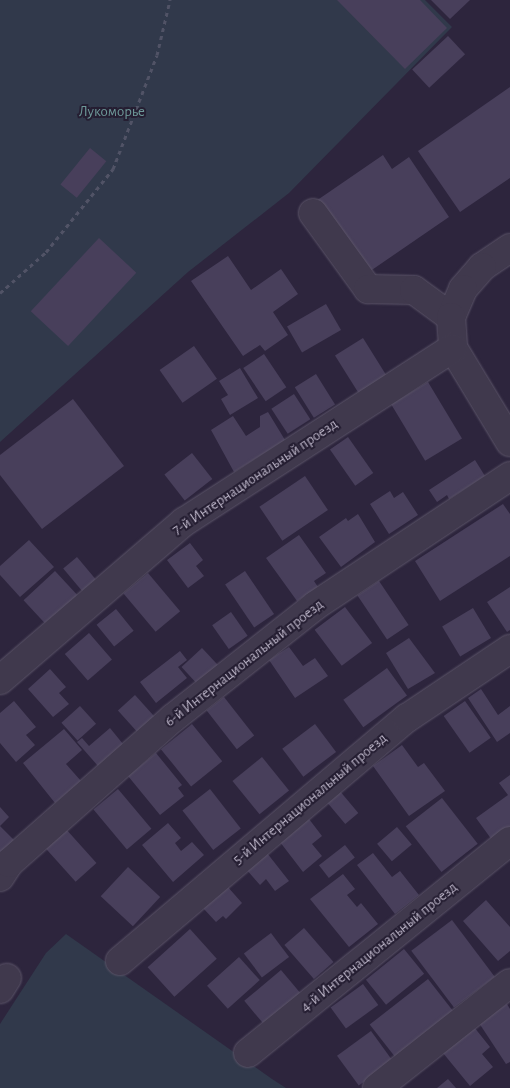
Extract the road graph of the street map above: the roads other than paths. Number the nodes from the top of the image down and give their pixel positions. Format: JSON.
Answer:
{"nodes":[{"id":1,"x":313,"y":213,"type":"dead end"},
{"id":2,"x":510,"y":248,"type":"edge"},
{"id":3,"x":451,"y":317,"type":"junction"},
{"id":4,"x":453,"y":348,"type":"junction"},
{"id":5,"x":510,"y":442,"type":"edge"},
{"id":6,"x":510,"y":476,"type":"edge"},
{"id":7,"x":510,"y":649,"type":"edge"},
{"id":8,"x":0,"y":680,"type":"edge"},
{"id":9,"x":506,"y":851,"type":"edge"},
{"id":10,"x":0,"y":877,"type":"edge"},
{"id":11,"x":120,"y":961,"type":"dead end"},
{"id":12,"x":510,"y":982,"type":"edge"},
{"id":13,"x":248,"y":1053,"type":"dead end"},
{"id":14,"x":377,"y":1088,"type":"edge"}],
"edges":[{"from":1,"to":3,"type":"street"},
{"from":2,"to":3,"type":"street"},
{"from":3,"to":4,"type":"street"},
{"from":4,"to":5,"type":"street"},
{"from":4,"to":8,"type":"street","name":"7-й Интернациональный проезд"},
{"from":6,"to":10,"type":"street","name":"6-й Интернациональный проезд"},
{"from":7,"to":11,"type":"street","name":"5-й Интернациональный проезд"},
{"from":9,"to":13,"type":"street","name":"4-й Интернациональный проезд"},
{"from":12,"to":14,"type":"street"}]}
